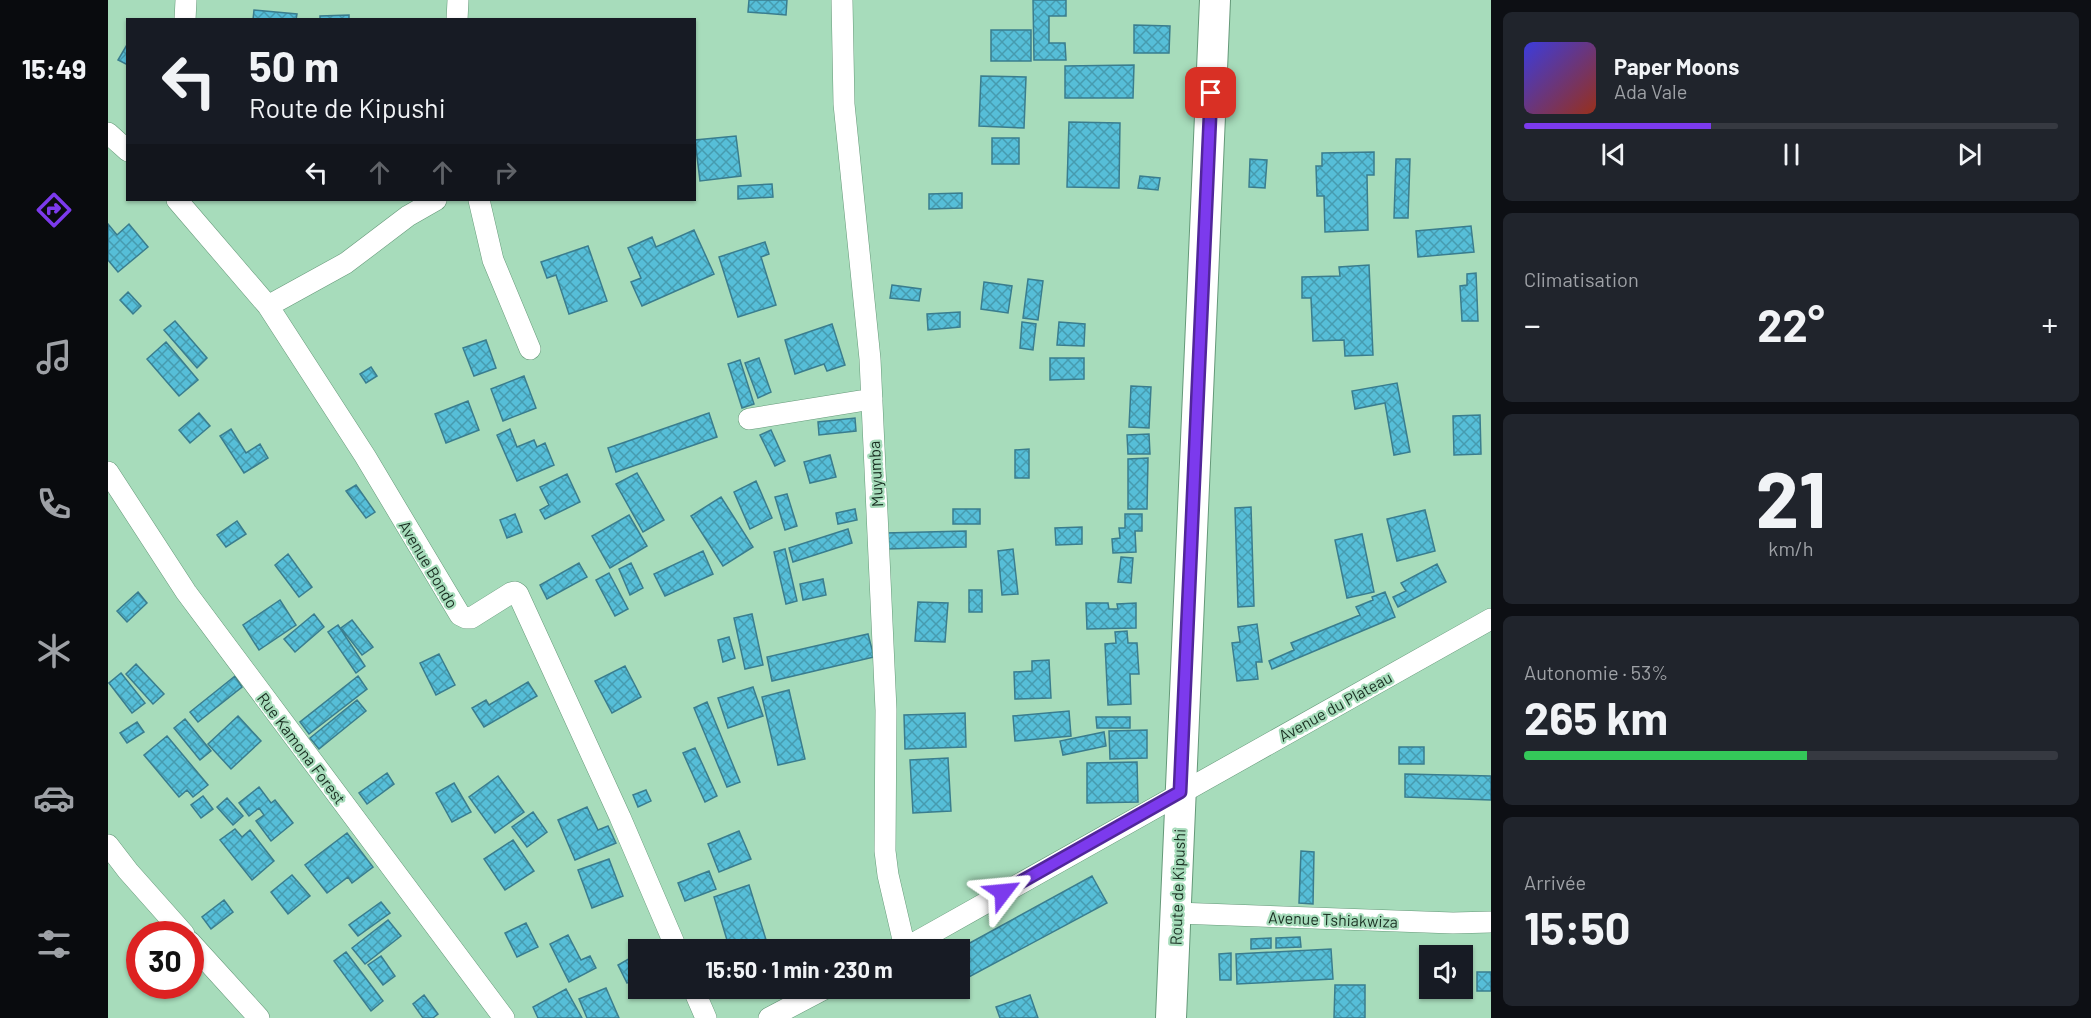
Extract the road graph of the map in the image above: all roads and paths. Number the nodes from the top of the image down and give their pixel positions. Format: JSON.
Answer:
{"nodes":[{"id":1,"x":186,"y":0,"type":"edge"},
{"id":2,"x":458,"y":0,"type":"edge"},
{"id":3,"x":842,"y":0,"type":"edge"},
{"id":4,"x":1215,"y":0,"type":"edge"},
{"id":5,"x":185,"y":18,"type":"edge"},
{"id":6,"x":457,"y":18,"type":"edge"},
{"id":7,"x":108,"y":133,"type":"edge"},
{"id":8,"x":126,"y":150,"type":"edge"},
{"id":9,"x":178,"y":201,"type":"edge"},
{"id":10,"x":434,"y":201,"type":"edge"},
{"id":11,"x":479,"y":201,"type":"edge"},
{"id":12,"x":268,"y":306,"type":"junction"},
{"id":13,"x":530,"y":349,"type":"dead end"},
{"id":14,"x":872,"y":399,"type":"junction"},
{"id":15,"x":749,"y":419,"type":"dead end"},
{"id":16,"x":108,"y":472,"type":"edge"},
{"id":17,"x":1491,"y":619,"type":"edge"},
{"id":18,"x":1180,"y":792,"type":"junction"},
{"id":19,"x":108,"y":845,"type":"edge"},
{"id":20,"x":1176,"y":913,"type":"junction"},
{"id":21,"x":172,"y":921,"type":"edge"},
{"id":22,"x":1491,"y":922,"type":"edge"},
{"id":23,"x":671,"y":939,"type":"edge"},
{"id":24,"x":901,"y":939,"type":"edge"},
{"id":25,"x":921,"y":939,"type":"edge"},
{"id":26,"x":204,"y":957,"type":"edge"},
{"id":27,"x":698,"y":999,"type":"edge"},
{"id":28,"x":805,"y":999,"type":"edge"},
{"id":29,"x":259,"y":1018,"type":"edge"},
{"id":30,"x":504,"y":1018,"type":"edge"},
{"id":31,"x":706,"y":1018,"type":"edge"},
{"id":32,"x":769,"y":1018,"type":"edge"},
{"id":33,"x":1171,"y":1018,"type":"edge"}],
"edges":[{"from":1,"to":5,"type":"street"},
{"from":2,"to":6,"type":"street"},
{"from":3,"to":14,"type":"street","name":"Muyumba"},
{"from":4,"to":18,"type":"main road","name":"Route de Kipushi"},
{"from":7,"to":8,"type":"street"},
{"from":9,"to":12,"type":"street","name":"Avenue Bondo"},
{"from":10,"to":12,"type":"street"},
{"from":11,"to":13,"type":"street"},
{"from":12,"to":23,"type":"street","name":"Avenue Bondo"},
{"from":14,"to":15,"type":"street"},
{"from":14,"to":24,"type":"street","name":"Muyumba"},
{"from":16,"to":30,"type":"street","name":"Rue Kamona Forest"},
{"from":17,"to":18,"type":"street","name":"Avenue du Plateau"},
{"from":18,"to":20,"type":"main road","name":"Route de Kipushi"},
{"from":18,"to":25,"type":"street","name":"Avenue du Plateau"},
{"from":19,"to":21,"type":"street"},
{"from":20,"to":22,"type":"street","name":"Avenue Tshiakwiza"},
{"from":20,"to":33,"type":"main road","name":"Route de Kipushi"},
{"from":26,"to":29,"type":"street"},
{"from":27,"to":31,"type":"street"},
{"from":28,"to":32,"type":"street"}]}
